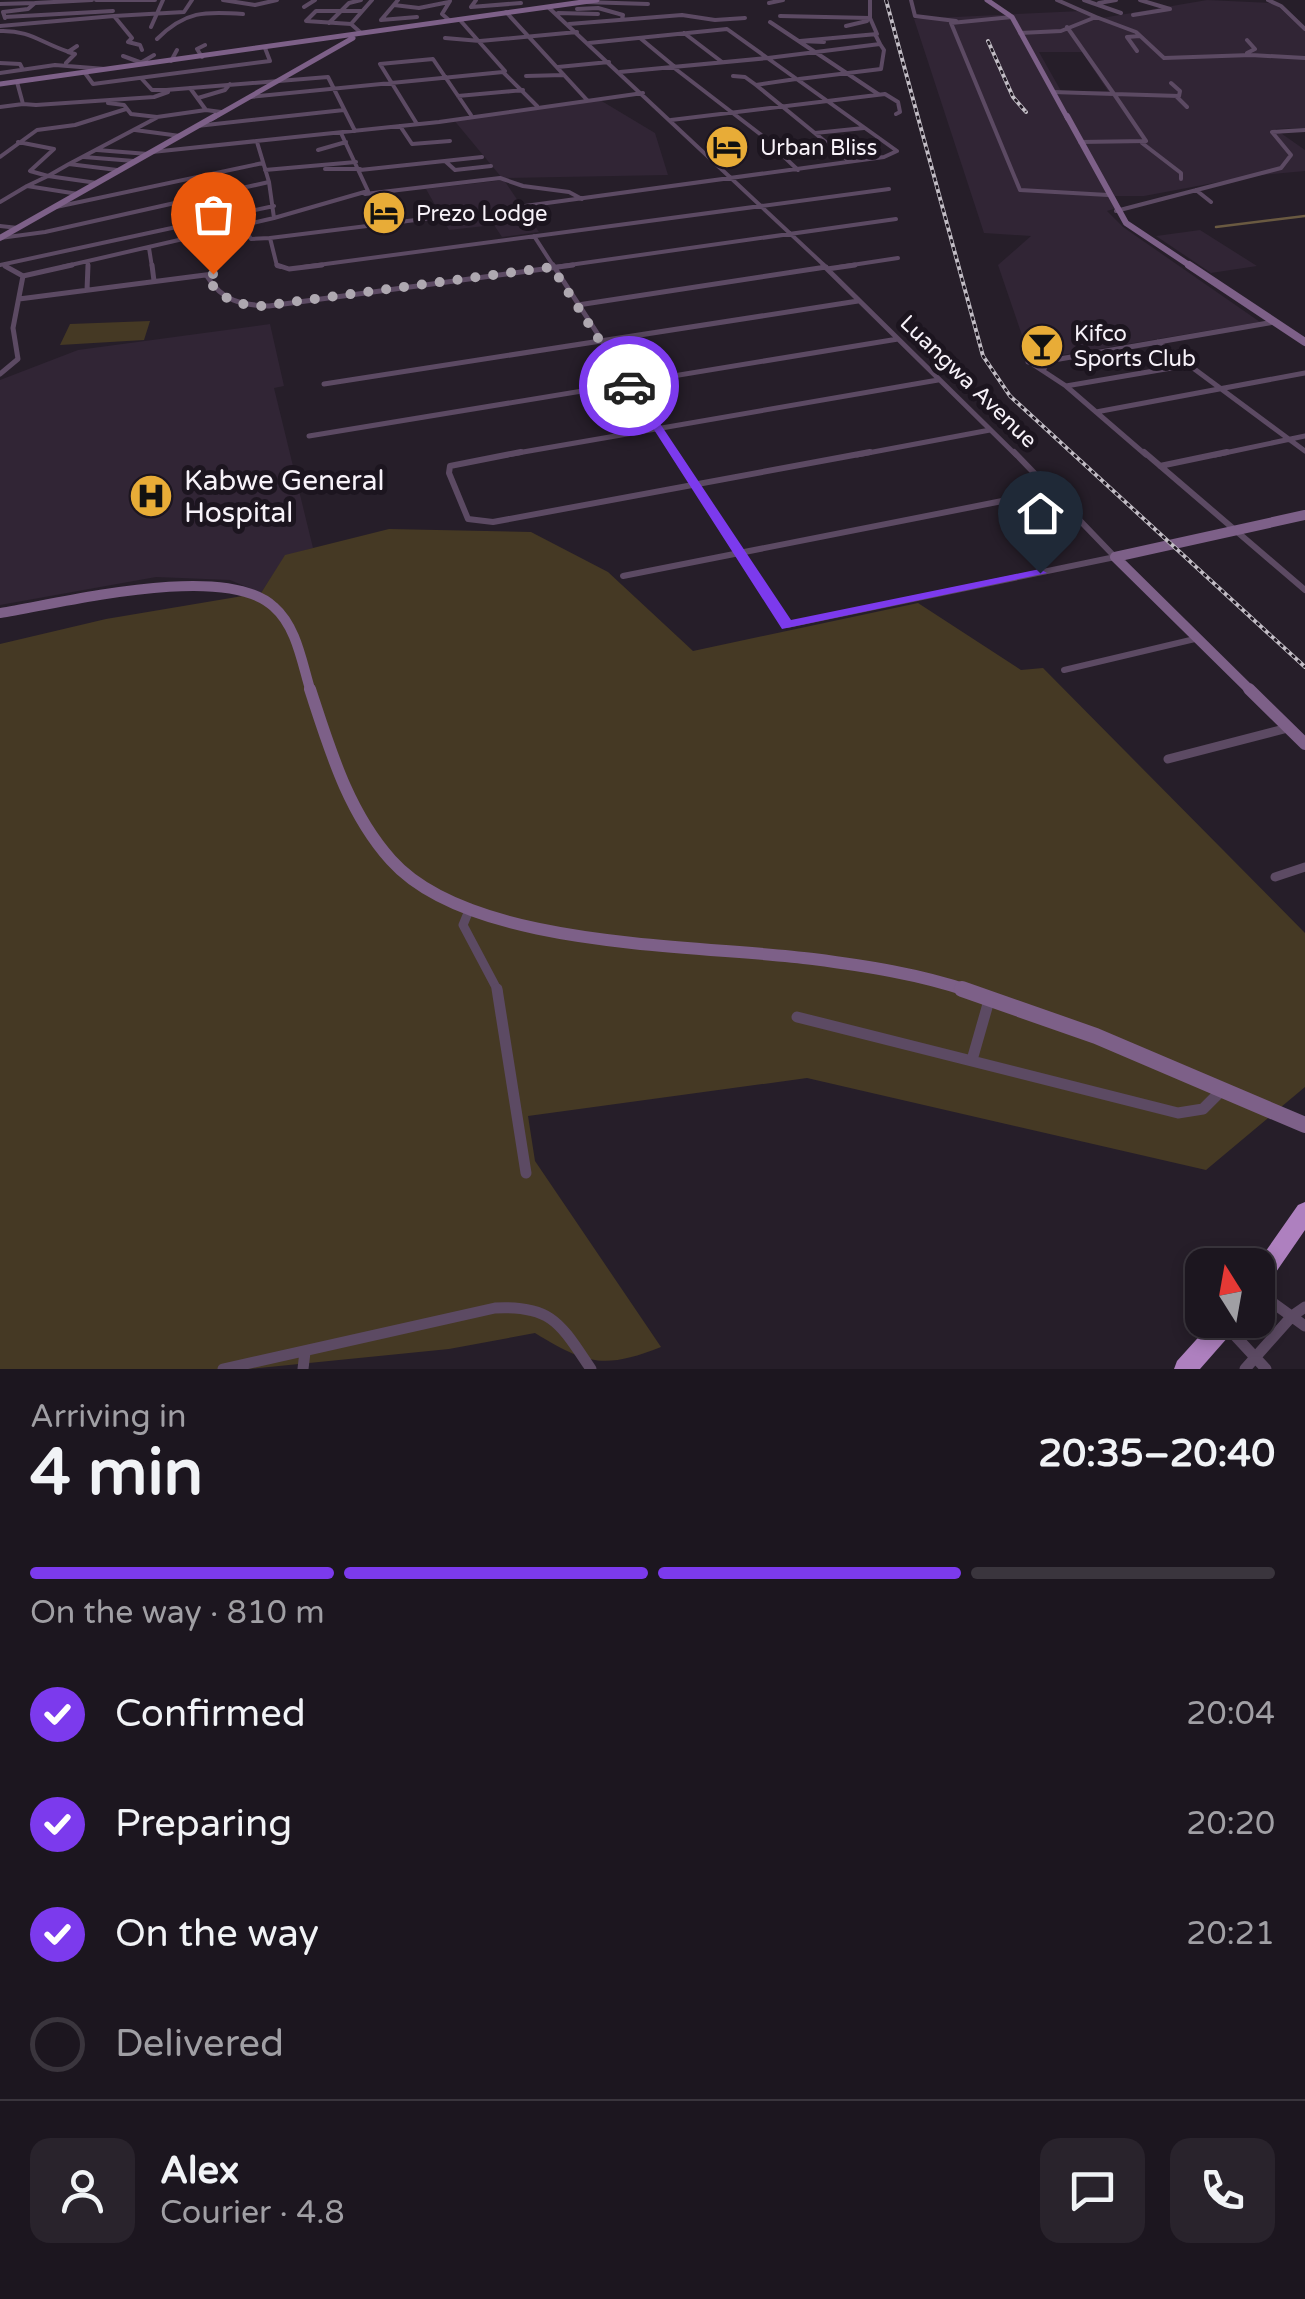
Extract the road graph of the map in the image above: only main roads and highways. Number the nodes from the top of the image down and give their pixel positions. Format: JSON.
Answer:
{"nodes":[{"id":1,"x":1305,"y":1212,"type":"edge"},
{"id":2,"x":1275,"y":1256,"type":"edge"},
{"id":3,"x":1212,"y":1338,"type":"edge"},
{"id":4,"x":1185,"y":1369,"type":"edge"}],
"edges":[{"from":1,"to":2,"type":"highway"},
{"from":3,"to":4,"type":"highway"}]}
